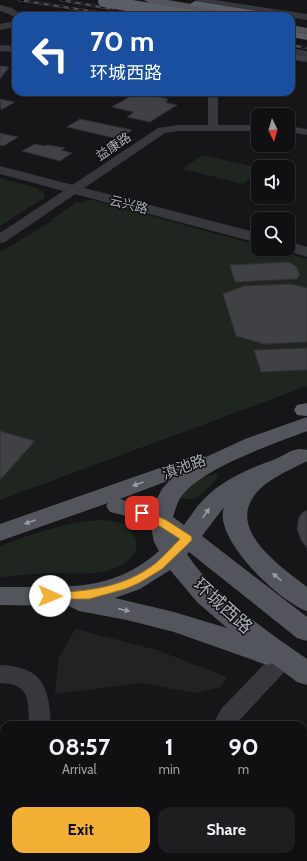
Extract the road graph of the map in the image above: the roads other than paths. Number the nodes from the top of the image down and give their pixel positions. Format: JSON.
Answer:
{"nodes":[{"id":1,"x":99,"y":0,"type":"edge"},
{"id":2,"x":124,"y":0,"type":"edge"},
{"id":3,"x":128,"y":0,"type":"edge"},
{"id":4,"x":149,"y":0,"type":"edge"},
{"id":5,"x":154,"y":0,"type":"edge"},
{"id":6,"x":199,"y":0,"type":"edge"},
{"id":7,"x":227,"y":2,"type":"edge"},
{"id":8,"x":172,"y":5,"type":"edge"},
{"id":9,"x":0,"y":8,"type":"edge"},
{"id":10,"x":13,"y":12,"type":"edge"},
{"id":11,"x":167,"y":12,"type":"edge"},
{"id":12,"x":188,"y":12,"type":"edge"},
{"id":13,"x":192,"y":12,"type":"edge"},
{"id":14,"x":193,"y":12,"type":"edge"},
{"id":15,"x":199,"y":12,"type":"edge"},
{"id":16,"x":219,"y":12,"type":"edge"},
{"id":17,"x":223,"y":12,"type":"edge"},
{"id":18,"x":233,"y":12,"type":"edge"},
{"id":19,"x":280,"y":12,"type":"edge"},
{"id":20,"x":295,"y":15,"type":"edge"},
{"id":21,"x":307,"y":17,"type":"edge"},
{"id":22,"x":295,"y":20,"type":"edge"},
{"id":23,"x":307,"y":22,"type":"edge"},
{"id":24,"x":12,"y":24,"type":"edge"},
{"id":25,"x":295,"y":25,"type":"edge"},
{"id":26,"x":0,"y":26,"type":"edge"},
{"id":27,"x":307,"y":27,"type":"edge"},
{"id":28,"x":295,"y":30,"type":"edge"},
{"id":29,"x":307,"y":32,"type":"edge"},
{"id":30,"x":295,"y":34,"type":"edge"},
{"id":31,"x":307,"y":36,"type":"edge"},
{"id":32,"x":0,"y":48,"type":"edge"},
{"id":33,"x":12,"y":49,"type":"edge"},
{"id":34,"x":295,"y":52,"type":"edge"},
{"id":35,"x":307,"y":54,"type":"edge"},
{"id":36,"x":213,"y":96,"type":"edge"},
{"id":37,"x":213,"y":128,"type":"junction"},
{"id":38,"x":251,"y":128,"type":"edge"},
{"id":39,"x":295,"y":130,"type":"edge"},
{"id":40,"x":307,"y":132,"type":"edge"},
{"id":41,"x":0,"y":170,"type":"edge"},
{"id":42,"x":74,"y":190,"type":"junction"},
{"id":43,"x":251,"y":236,"type":"edge"},
{"id":44,"x":0,"y":239,"type":"edge"},
{"id":45,"x":295,"y":248,"type":"edge"},
{"id":46,"x":307,"y":252,"type":"edge"},
{"id":47,"x":306,"y":417,"type":"edge"},
{"id":48,"x":232,"y":452,"type":"junction"},
{"id":49,"x":303,"y":454,"type":"edge"},
{"id":50,"x":270,"y":468,"type":"junction"},
{"id":51,"x":190,"y":470,"type":"junction"},
{"id":52,"x":118,"y":506,"type":"junction"},
{"id":53,"x":61,"y":511,"type":"junction"},
{"id":54,"x":160,"y":522,"type":"junction"},
{"id":55,"x":0,"y":533,"type":"edge"},
{"id":56,"x":180,"y":547,"type":"junction"},
{"id":57,"x":135,"y":581,"type":"junction"},
{"id":58,"x":0,"y":596,"type":"edge"},
{"id":59,"x":30,"y":596,"type":"junction"},
{"id":60,"x":307,"y":601,"type":"edge"},
{"id":61,"x":307,"y":631,"type":"edge"},
{"id":62,"x":282,"y":660,"type":"junction"},
{"id":63,"x":0,"y":674,"type":"edge"},
{"id":64,"x":307,"y":674,"type":"edge"},
{"id":65,"x":40,"y":721,"type":"edge"},
{"id":66,"x":226,"y":721,"type":"edge"}],
"edges":[{"from":1,"to":8,"type":"highway","bridge":true},
{"from":1,"to":11,"type":"highway","bridge":true},
{"from":2,"to":8,"type":"highway"},
{"from":2,"to":13,"type":"highway"},
{"from":3,"to":14,"type":"main road"},
{"from":4,"to":16,"type":"main road"},
{"from":5,"to":17,"type":"highway"},
{"from":6,"to":7,"type":"street"},
{"from":7,"to":19,"type":"street"},
{"from":8,"to":12,"type":"highway","bridge":true},
{"from":8,"to":15,"type":"highway"},
{"from":8,"to":18,"type":"highway"},
{"from":9,"to":10,"type":"street"},
{"from":20,"to":21,"type":"street"},
{"from":22,"to":23,"type":"highway"},
{"from":24,"to":26,"type":"street"},
{"from":25,"to":27,"type":"main road"},
{"from":28,"to":29,"type":"highway"},
{"from":30,"to":31,"type":"highway"},
{"from":32,"to":33,"type":"street"},
{"from":34,"to":35,"type":"street"},
{"from":36,"to":37,"type":"street"},
{"from":37,"to":38,"type":"street","name":"益康路"},
{"from":37,"to":42,"type":"street","name":"益康路"},
{"from":39,"to":40,"type":"street"},
{"from":41,"to":42,"type":"street","name":"云兴路"},
{"from":42,"to":43,"type":"street","name":"云兴路"},
{"from":42,"to":44,"type":"street","name":"益康路"},
{"from":45,"to":46,"type":"street"},
{"from":47,"to":48,"type":"main road","name":"滇池路"},
{"from":47,"to":51,"type":"main road"},
{"from":48,"to":50,"type":"main road","name":"滇池路"},
{"from":48,"to":51,"type":"main road","name":"环城西路"},
{"from":49,"to":50,"type":"main road","name":"滇池路"},
{"from":60,"to":49,"type":"main road","one_way":true},
{"from":56,"to":50,"type":"main road","name":"滇池路","one_way":true},
{"from":51,"to":53,"type":"main road","name":"滇池路","one_way":true},
{"from":51,"to":54,"type":"main road","name":"环城西路"},
{"from":52,"to":53,"type":"main road","name":"滇池路"},
{"from":52,"to":54,"type":"main road"},
{"from":52,"to":57,"type":"main road","name":"滇池路"},
{"from":53,"to":55,"type":"main road","name":"滇池路","one_way":true},
{"from":54,"to":56,"type":"main road","name":"环城西路"},
{"from":56,"to":57,"type":"main road","name":"滇池路"},
{"from":56,"to":61,"type":"main road","name":"环城西路"},
{"from":56,"to":64,"type":"main road","name":"环城西路"},
{"from":57,"to":59,"type":"main road","name":"滇池路"},
{"from":58,"to":59,"type":"main road","name":"滇池路"},
{"from":59,"to":62,"type":"main road","one_way":true},
{"from":62,"to":64,"type":"main road"},
{"from":62,"to":66,"type":"street"},
{"from":63,"to":65,"type":"street"}]}
